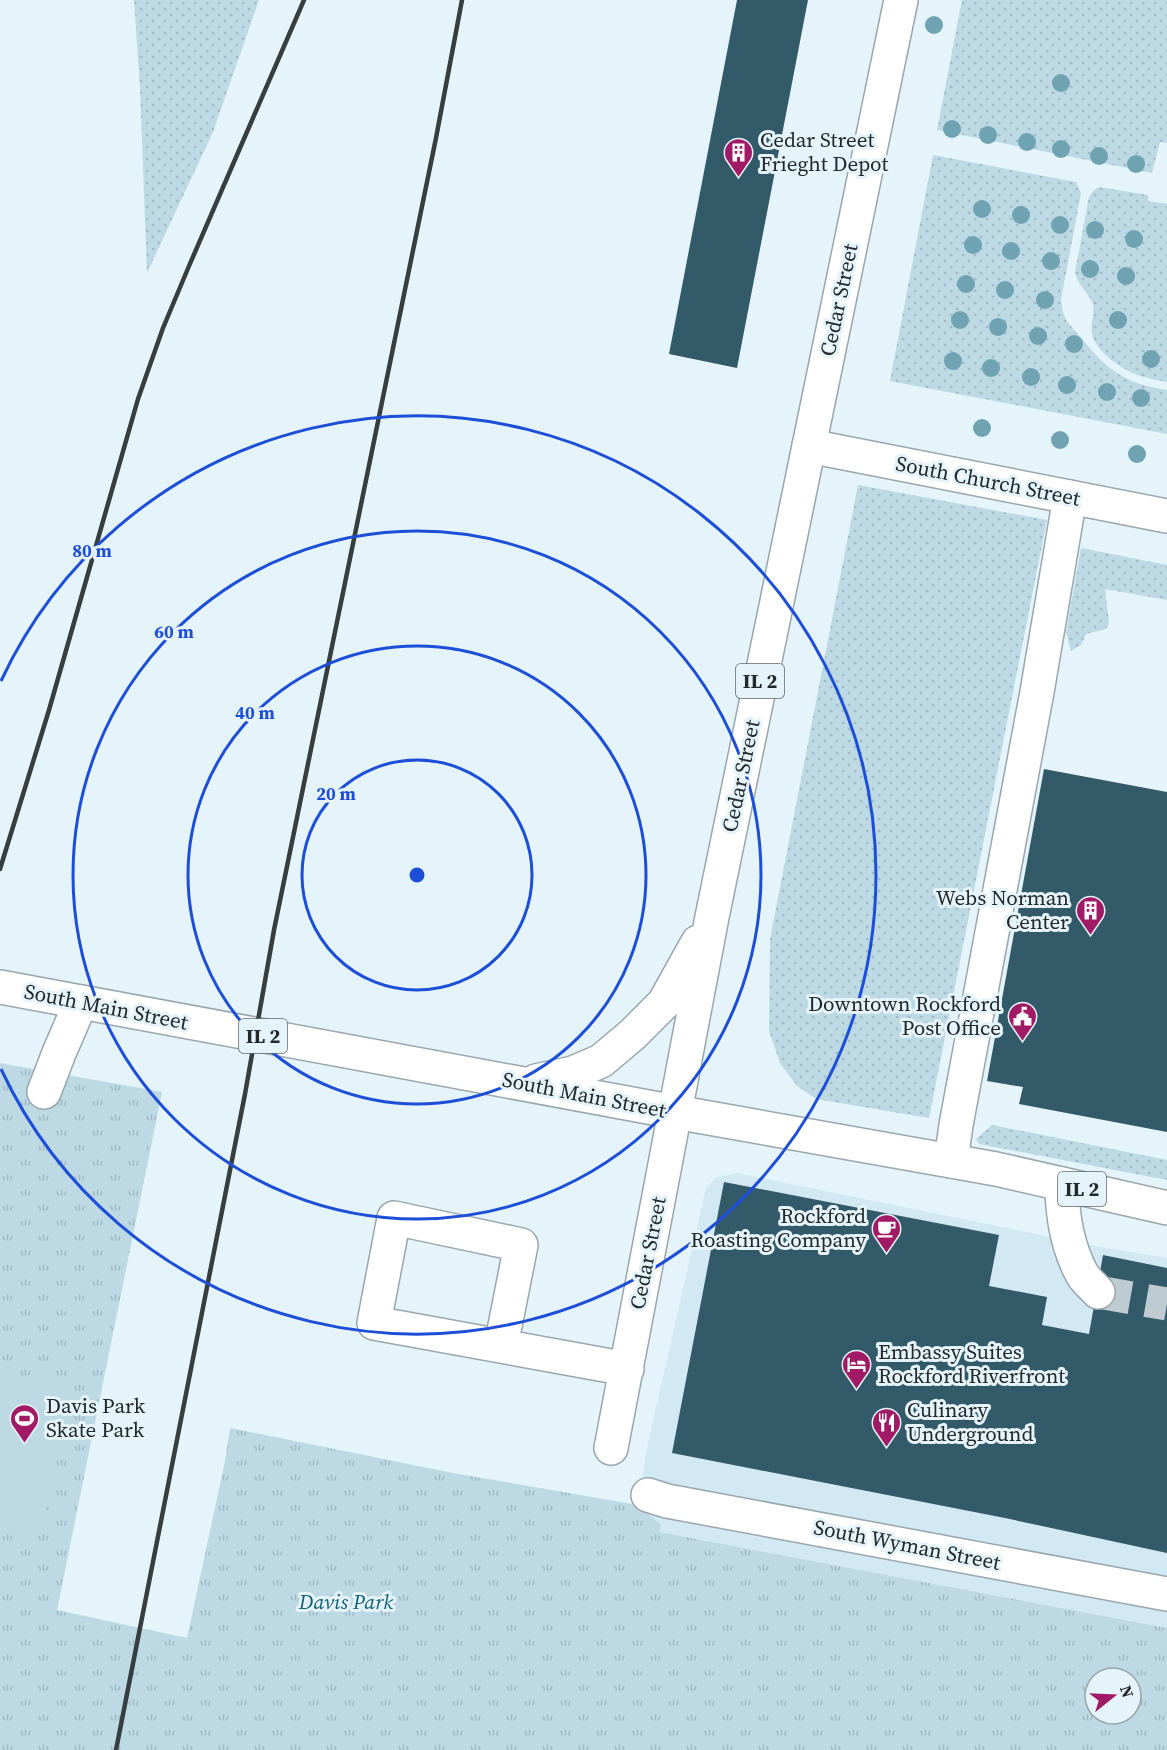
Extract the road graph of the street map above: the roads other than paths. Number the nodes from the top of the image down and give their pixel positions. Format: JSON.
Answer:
{"nodes":[{"id":1,"x":901,"y":0,"type":"edge"},
{"id":2,"x":809,"y":446,"type":"junction"},
{"id":3,"x":1070,"y":497,"type":"junction"},
{"id":4,"x":1167,"y":516,"type":"edge"},
{"id":5,"x":712,"y":917,"type":"junction"},
{"id":6,"x":0,"y":987,"type":"edge"},
{"id":7,"x":81,"y":1002,"type":"junction"},
{"id":8,"x":526,"y":1083,"type":"junction"},
{"id":9,"x":44,"y":1092,"type":"dead end"},
{"id":10,"x":675,"y":1112,"type":"junction"},
{"id":11,"x":951,"y":1161,"type":"junction"},
{"id":12,"x":1062,"y":1184,"type":"junction"},
{"id":13,"x":1167,"y":1208,"type":"edge"},
{"id":14,"x":1098,"y":1292,"type":"tunnel mouth"},
{"id":15,"x":501,"y":1346,"type":"junction"},
{"id":16,"x":627,"y":1369,"type":"junction"},
{"id":17,"x":611,"y":1448,"type":"dead end"},
{"id":18,"x":648,"y":1495,"type":"dead end"},
{"id":19,"x":1167,"y":1594,"type":"edge"}],
"edges":[{"from":1,"to":2,"type":"main road","name":"Cedar Street"},
{"from":2,"to":3,"type":"main road","name":"South Church Street"},
{"from":2,"to":5,"type":"main road","name":"Cedar Street","number":"IL 2"},
{"from":3,"to":4,"type":"main road","name":"South Church Street"},
{"from":3,"to":11,"type":"main road"},
{"from":5,"to":8,"type":"main road","number":"IL 2"},
{"from":5,"to":10,"type":"main road","name":"Cedar Street"},
{"from":6,"to":7,"type":"main road","name":"South Main Street","number":"IL 2"},
{"from":7,"to":8,"type":"main road","name":"South Main Street","number":"IL 2"},
{"from":7,"to":9,"type":"main road"},
{"from":8,"to":10,"type":"main road","name":"South Main Street","number":"IL 2"},
{"from":10,"to":11,"type":"main road","name":"South Main Street","number":"IL 2"},
{"from":10,"to":16,"type":"main road","name":"Cedar Street"},
{"from":11,"to":12,"type":"main road","name":"South Main Street","number":"IL 2"},
{"from":12,"to":13,"type":"main road","name":"South Main Street","number":"IL 2"},
{"from":12,"to":14,"type":"main road"},
{"from":15,"to":15,"type":"main road"},
{"from":15,"to":16,"type":"main road"},
{"from":16,"to":17,"type":"main road","name":"Cedar Street"},
{"from":18,"to":19,"type":"main road","name":"South Wyman Street"}]}
